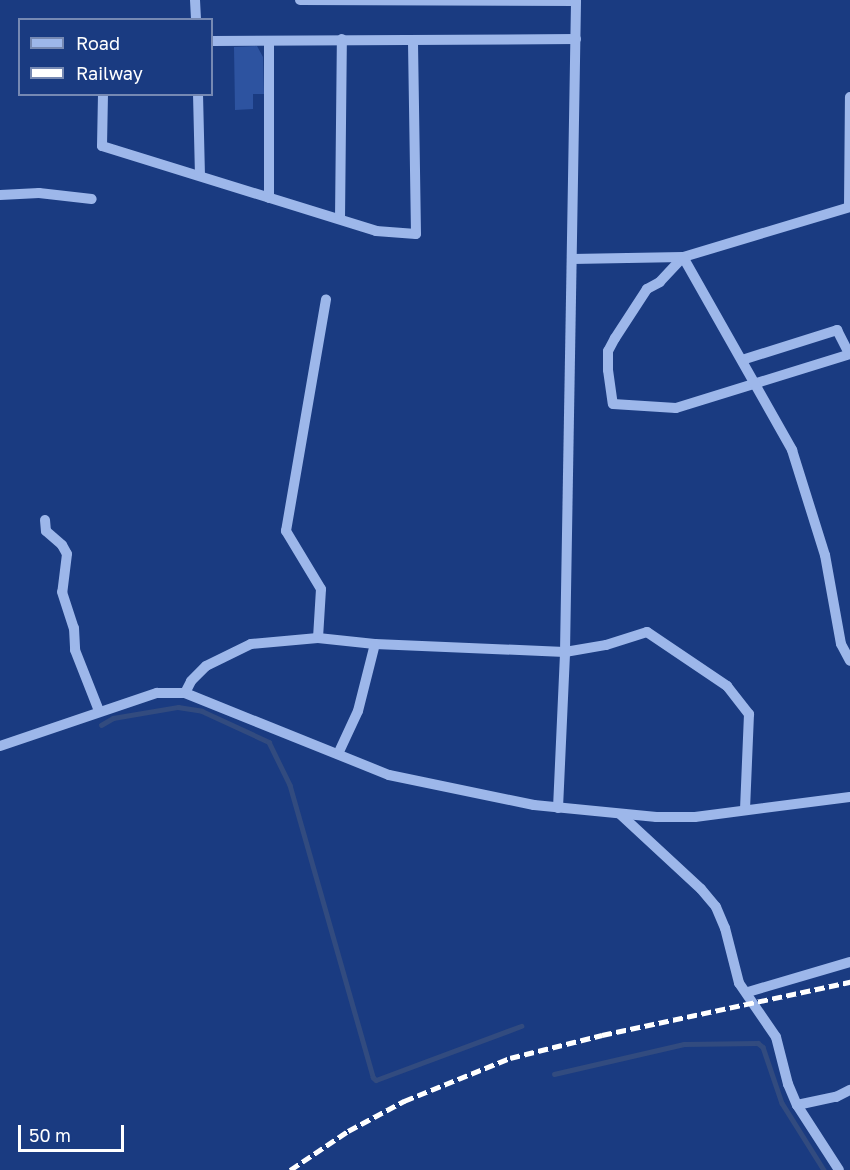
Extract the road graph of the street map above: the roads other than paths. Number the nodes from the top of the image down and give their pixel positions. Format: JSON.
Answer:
{"nodes":[{"id":1,"x":195,"y":0,"type":"edge"},
{"id":2,"x":300,"y":0,"type":"edge"},
{"id":3,"x":576,"y":1,"type":"edge"},
{"id":4,"x":196,"y":18,"type":"edge"},
{"id":5,"x":342,"y":39,"type":"junction"},
{"id":6,"x":576,"y":39,"type":"junction"},
{"id":7,"x":413,"y":40,"type":"junction"},
{"id":8,"x":213,"y":41,"type":"edge"},
{"id":9,"x":269,"y":41,"type":"junction"},
{"id":10,"x":103,"y":96,"type":"edge"},
{"id":11,"x":198,"y":96,"type":"edge"},
{"id":12,"x":850,"y":97,"type":"edge"},
{"id":13,"x":200,"y":174,"type":"junction"},
{"id":14,"x":0,"y":195,"type":"edge"},
{"id":15,"x":269,"y":198,"type":"junction"},
{"id":16,"x":92,"y":199,"type":"dead end"},
{"id":17,"x":849,"y":207,"type":"edge"},
{"id":18,"x":340,"y":219,"type":"junction"},
{"id":19,"x":683,"y":257,"type":"junction"},
{"id":20,"x":572,"y":259,"type":"junction"},
{"id":21,"x":326,"y":299,"type":"dead end"},
{"id":22,"x":850,"y":354,"type":"edge"},
{"id":23,"x":742,"y":360,"type":"junction"},
{"id":24,"x":754,"y":385,"type":"junction"},
{"id":25,"x":45,"y":520,"type":"dead end"},
{"id":26,"x":318,"y":638,"type":"junction"},
{"id":27,"x":375,"y":644,"type":"junction"},
{"id":28,"x":565,"y":652,"type":"junction"},
{"id":29,"x":850,"y":661,"type":"edge"},
{"id":30,"x":185,"y":693,"type":"junction"},
{"id":31,"x":99,"y":711,"type":"junction"},
{"id":32,"x":0,"y":746,"type":"edge"},
{"id":33,"x":338,"y":754,"type":"junction"},
{"id":34,"x":850,"y":797,"type":"edge"},
{"id":35,"x":558,"y":807,"type":"junction"},
{"id":36,"x":745,"y":810,"type":"junction"},
{"id":37,"x":620,"y":814,"type":"junction"},
{"id":38,"x":850,"y":962,"type":"edge"},
{"id":39,"x":748,"y":992,"type":"junction"},
{"id":40,"x":850,"y":1090,"type":"edge"},
{"id":41,"x":797,"y":1105,"type":"junction"},
{"id":42,"x":839,"y":1170,"type":"edge"}],
"edges":[{"from":1,"to":4,"type":"street"},
{"from":2,"to":3,"type":"street"},
{"from":3,"to":6,"type":"street"},
{"from":5,"to":7,"type":"street"},
{"from":5,"to":9,"type":"street"},
{"from":5,"to":18,"type":"street"},
{"from":6,"to":7,"type":"street"},
{"from":6,"to":20,"type":"street"},
{"from":7,"to":18,"type":"street"},
{"from":8,"to":9,"type":"street"},
{"from":9,"to":15,"type":"street"},
{"from":10,"to":13,"type":"street"},
{"from":11,"to":13,"type":"street"},
{"from":12,"to":17,"type":"street"},
{"from":13,"to":15,"type":"street"},
{"from":14,"to":16,"type":"street"},
{"from":15,"to":18,"type":"street"},
{"from":17,"to":19,"type":"street"},
{"from":19,"to":20,"type":"street"},
{"from":19,"to":23,"type":"street"},
{"from":19,"to":24,"type":"street"},
{"from":20,"to":28,"type":"street"},
{"from":21,"to":26,"type":"street"},
{"from":22,"to":23,"type":"street"},
{"from":22,"to":24,"type":"street"},
{"from":23,"to":24,"type":"street"},
{"from":24,"to":29,"type":"street"},
{"from":25,"to":31,"type":"street"},
{"from":26,"to":27,"type":"street"},
{"from":26,"to":30,"type":"street"},
{"from":27,"to":28,"type":"street"},
{"from":27,"to":33,"type":"street"},
{"from":28,"to":35,"type":"street"},
{"from":28,"to":36,"type":"street"},
{"from":30,"to":31,"type":"street"},
{"from":30,"to":33,"type":"street"},
{"from":31,"to":32,"type":"street"},
{"from":33,"to":35,"type":"street"},
{"from":34,"to":36,"type":"street"},
{"from":35,"to":37,"type":"street"},
{"from":36,"to":37,"type":"street"},
{"from":37,"to":39,"type":"street"},
{"from":38,"to":39,"type":"street"},
{"from":39,"to":41,"type":"street"},
{"from":40,"to":41,"type":"street"},
{"from":41,"to":42,"type":"street"}]}
